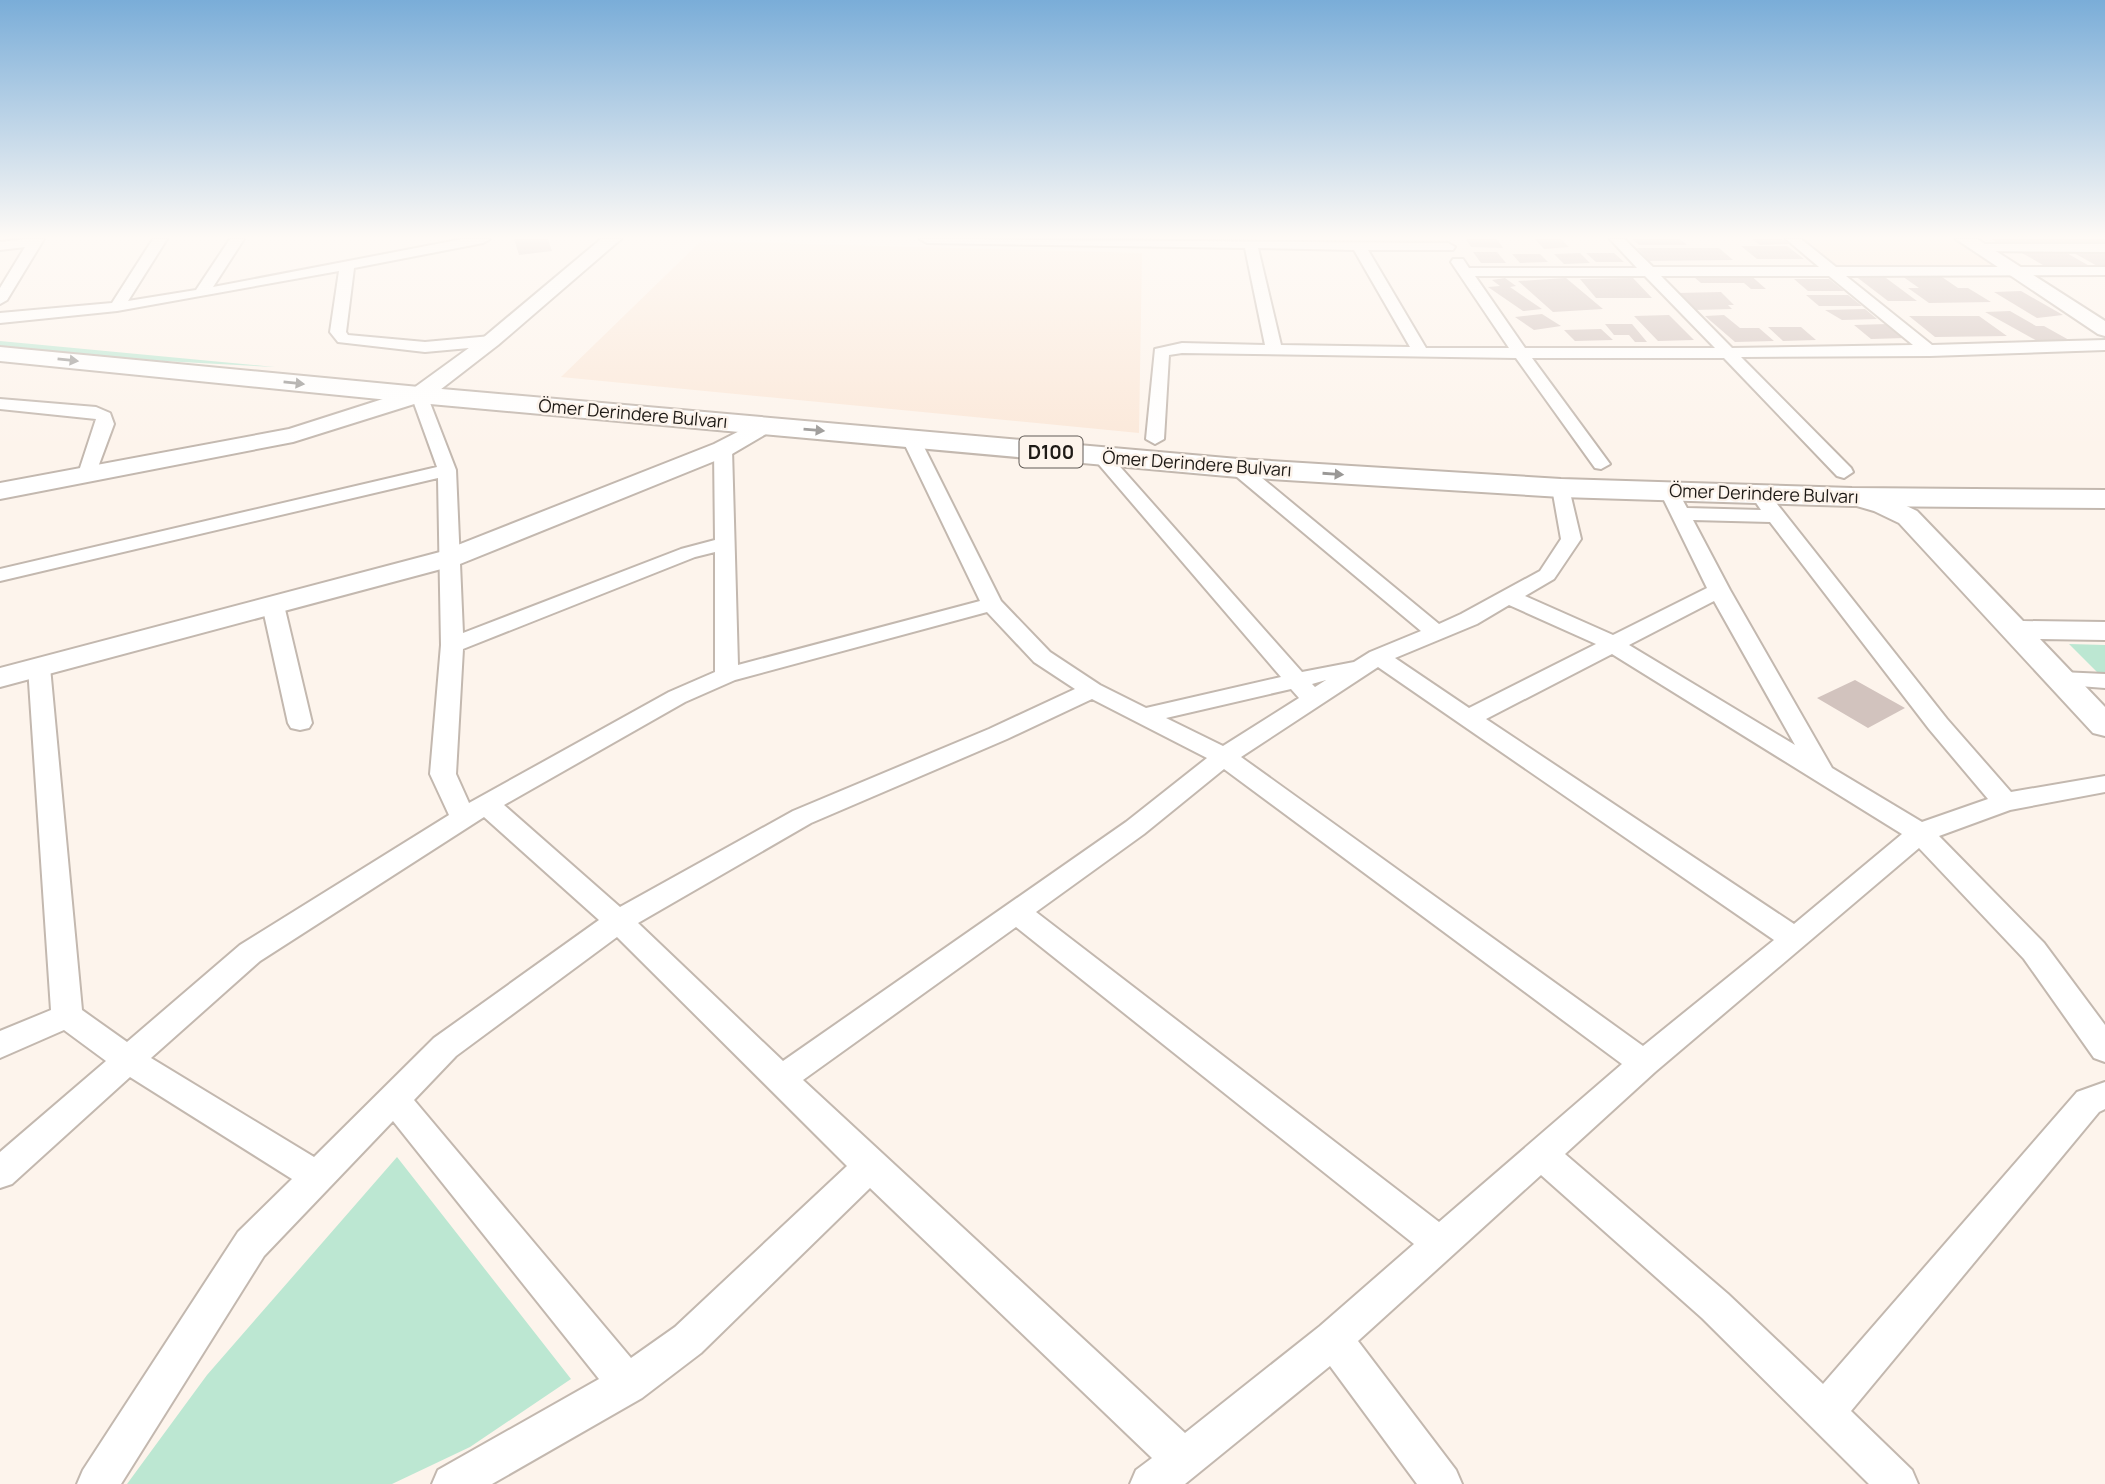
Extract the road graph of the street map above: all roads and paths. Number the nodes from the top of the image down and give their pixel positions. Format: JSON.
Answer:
{"nodes":[{"id":1,"x":104,"y":308,"type":"edge"},
{"id":2,"x":341,"y":308,"type":"edge"},
{"id":3,"x":530,"y":308,"type":"edge"},
{"id":4,"x":1265,"y":308,"type":"edge"},
{"id":5,"x":1395,"y":308,"type":"edge"},
{"id":6,"x":1490,"y":308,"type":"edge"},
{"id":7,"x":1684,"y":308,"type":"edge"},
{"id":8,"x":1878,"y":308,"type":"edge"},
{"id":9,"x":2071,"y":308,"type":"edge"},
{"id":10,"x":0,"y":318,"type":"edge"},
{"id":11,"x":2105,"y":330,"type":"edge"},
{"id":12,"x":0,"y":331,"type":"edge"},
{"id":13,"x":491,"y":341,"type":"junction"},
{"id":14,"x":2105,"y":345,"type":"edge"},
{"id":15,"x":1274,"y":350,"type":"junction"},
{"id":16,"x":1930,"y":351,"type":"junction"},
{"id":17,"x":1421,"y":353,"type":"junction"},
{"id":18,"x":1520,"y":353,"type":"junction"},
{"id":19,"x":0,"y":354,"type":"edge"},
{"id":20,"x":1727,"y":354,"type":"junction"},
{"id":21,"x":442,"y":377,"type":"junction"},
{"id":22,"x":419,"y":395,"type":"junction"},
{"id":23,"x":0,"y":404,"type":"edge"},
{"id":24,"x":764,"y":426,"type":"junction"},
{"id":25,"x":911,"y":439,"type":"junction"},
{"id":26,"x":1155,"y":439,"type":"junction"},
{"id":27,"x":723,"y":449,"type":"junction"},
{"id":28,"x":1101,"y":456,"type":"junction"},
{"id":29,"x":1517,"y":460,"type":"dead end"},
{"id":30,"x":1573,"y":463,"type":"dead end"},
{"id":31,"x":1601,"y":464,"type":"junction"},
{"id":32,"x":1238,"y":468,"type":"junction"},
{"id":33,"x":447,"y":470,"type":"junction"},
{"id":34,"x":87,"y":474,"type":"junction"},
{"id":35,"x":2105,"y":474,"type":"edge"},
{"id":36,"x":1848,"y":484,"type":"junction"},
{"id":37,"x":1561,"y":488,"type":"junction"},
{"id":38,"x":0,"y":491,"type":"edge"},
{"id":39,"x":2105,"y":499,"type":"edge"},
{"id":40,"x":1675,"y":503,"type":"junction"},
{"id":41,"x":1767,"y":505,"type":"junction"},
{"id":42,"x":1917,"y":507,"type":"junction"},
{"id":43,"x":724,"y":544,"type":"junction"},
{"id":44,"x":450,"y":558,"type":"junction"},
{"id":45,"x":0,"y":575,"type":"edge"},
{"id":46,"x":1719,"y":590,"type":"junction"},
{"id":47,"x":1509,"y":597,"type":"junction"},
{"id":48,"x":992,"y":604,"type":"junction"},
{"id":49,"x":273,"y":605,"type":"junction"},
{"id":50,"x":2016,"y":630,"type":"junction"},
{"id":51,"x":2105,"y":631,"type":"edge"},
{"id":52,"x":1437,"y":633,"type":"junction"},
{"id":53,"x":452,"y":645,"type":"junction"},
{"id":54,"x":1614,"y":645,"type":"junction"},
{"id":55,"x":1373,"y":660,"type":"junction"},
{"id":56,"x":39,"y":667,"type":"junction"},
{"id":57,"x":727,"y":675,"type":"junction"},
{"id":58,"x":0,"y":678,"type":"edge"},
{"id":59,"x":2062,"y":679,"type":"junction"},
{"id":60,"x":2105,"y":681,"type":"edge"},
{"id":61,"x":1092,"y":690,"type":"junction"},
{"id":62,"x":1305,"y":690,"type":"junction"},
{"id":63,"x":1142,"y":716,"type":"junction"},
{"id":64,"x":1468,"y":718,"type":"junction"},
{"id":65,"x":300,"y":723,"type":"dead end"},
{"id":66,"x":2105,"y":726,"type":"edge"},
{"id":67,"x":1224,"y":757,"type":"junction"},
{"id":68,"x":1823,"y":774,"type":"junction"},
{"id":69,"x":2105,"y":784,"type":"edge"},
{"id":70,"x":2005,"y":802,"type":"junction"},
{"id":71,"x":474,"y":811,"type":"junction"},
{"id":72,"x":1920,"y":833,"type":"junction"},
{"id":73,"x":1016,"y":912,"type":"junction"},
{"id":74,"x":618,"y":921,"type":"junction"},
{"id":75,"x":1793,"y":938,"type":"junction"},
{"id":76,"x":67,"y":1016,"type":"junction"},
{"id":77,"x":0,"y":1045,"type":"edge"},
{"id":78,"x":2105,"y":1049,"type":"edge"},
{"id":79,"x":128,"y":1060,"type":"junction"},
{"id":80,"x":1644,"y":1063,"type":"junction"},
{"id":81,"x":781,"y":1079,"type":"junction"},
{"id":82,"x":2105,"y":1096,"type":"edge"},
{"id":83,"x":394,"y":1098,"type":"junction"},
{"id":84,"x":1541,"y":1154,"type":"junction"},
{"id":85,"x":870,"y":1166,"type":"junction"},
{"id":86,"x":0,"y":1173,"type":"edge"},
{"id":87,"x":318,"y":1177,"type":"junction"},
{"id":88,"x":1440,"y":1244,"type":"junction"},
{"id":89,"x":1333,"y":1339,"type":"junction"},
{"id":90,"x":628,"y":1384,"type":"junction"},
{"id":91,"x":1824,"y":1412,"type":"junction"},
{"id":92,"x":1184,"y":1460,"type":"junction"},
{"id":93,"x":97,"y":1484,"type":"edge"},
{"id":94,"x":452,"y":1484,"type":"edge"},
{"id":95,"x":1150,"y":1484,"type":"edge"},
{"id":96,"x":1442,"y":1484,"type":"edge"},
{"id":97,"x":1898,"y":1484,"type":"edge"}],
"edges":[{"from":1,"to":10,"type":"street"},
{"from":2,"to":13,"type":"street"},
{"from":3,"to":13,"type":"street"},
{"from":4,"to":15,"type":"street"},
{"from":5,"to":17,"type":"street"},
{"from":6,"to":18,"type":"street"},
{"from":7,"to":20,"type":"street"},
{"from":8,"to":16,"type":"street"},
{"from":9,"to":11,"type":"street"},
{"from":12,"to":21,"type":"highway","name":"Ömer Derindere Bulvarı","number":"D100"},
{"from":13,"to":21,"type":"street"},
{"from":14,"to":16,"type":"street"},
{"from":15,"to":17,"type":"street"},
{"from":15,"to":26,"type":"street"},
{"from":16,"to":20,"type":"street"},
{"from":17,"to":18,"type":"street"},
{"from":18,"to":20,"type":"street"},
{"from":18,"to":31,"type":"street"},
{"from":19,"to":22,"type":"highway","name":"Ömer Derindere Bulvarı","number":"D100","one_way":true},
{"from":20,"to":36,"type":"street"},
{"from":21,"to":22,"type":"street"},
{"from":21,"to":26,"type":"highway","name":"Ömer Derindere Bulvarı","number":"D100"},
{"from":22,"to":24,"type":"highway","name":"Ömer Derindere Bulvarı","number":"D100"},
{"from":22,"to":33,"type":"street"},
{"from":22,"to":34,"type":"street"},
{"from":23,"to":34,"type":"street"},
{"from":24,"to":25,"type":"highway","name":"Ömer Derindere Bulvarı","number":"D100","one_way":true},
{"from":24,"to":27,"type":"street"},
{"from":25,"to":28,"type":"highway","name":"Ömer Derindere Bulvarı","number":"D100"},
{"from":25,"to":48,"type":"street"},
{"from":26,"to":29,"type":"highway","name":"Ömer Derindere Bulvarı","number":"D100"},
{"from":27,"to":43,"type":"street"},
{"from":27,"to":44,"type":"street"},
{"from":28,"to":32,"type":"highway","name":"Ömer Derindere Bulvarı","number":"D100"},
{"from":28,"to":62,"type":"street"},
{"from":30,"to":31,"type":"highway","name":"Ömer Derindere Bulvarı","number":"D100"},
{"from":31,"to":36,"type":"highway","name":"Ömer Derindere Bulvarı","number":"D100"},
{"from":32,"to":37,"type":"highway","name":"Ömer Derindere Bulvarı","number":"D100","one_way":true},
{"from":32,"to":52,"type":"street"},
{"from":33,"to":44,"type":"street"},
{"from":33,"to":45,"type":"street"},
{"from":34,"to":38,"type":"street"},
{"from":35,"to":36,"type":"highway","name":"Ömer Derindere Bulvarı","number":"D100"},
{"from":36,"to":41,"type":"highway","name":"Ömer Derindere Bulvarı","number":"D100"},
{"from":36,"to":42,"type":"highway","name":"Ömer Derindere Bulvarı","number":"D100"},
{"from":37,"to":40,"type":"highway","name":"Ömer Derindere Bulvarı","number":"D100"},
{"from":37,"to":47,"type":"street"},
{"from":39,"to":42,"type":"highway","name":"Ömer Derindere Bulvarı","number":"D100"},
{"from":40,"to":41,"type":"highway","name":"Ömer Derindere Bulvarı","number":"D100"},
{"from":40,"to":46,"type":"street"},
{"from":41,"to":70,"type":"street"},
{"from":42,"to":50,"type":"street"},
{"from":43,"to":53,"type":"street"},
{"from":43,"to":57,"type":"street"},
{"from":44,"to":49,"type":"street"},
{"from":44,"to":53,"type":"street"},
{"from":46,"to":54,"type":"street"},
{"from":46,"to":68,"type":"street"},
{"from":47,"to":52,"type":"street"},
{"from":47,"to":54,"type":"street"},
{"from":48,"to":57,"type":"street"},
{"from":48,"to":61,"type":"street"},
{"from":49,"to":56,"type":"street"},
{"from":49,"to":65,"type":"street"},
{"from":50,"to":51,"type":"street"},
{"from":50,"to":59,"type":"street"},
{"from":52,"to":55,"type":"street"},
{"from":53,"to":71,"type":"street"},
{"from":54,"to":64,"type":"street"},
{"from":54,"to":68,"type":"street"},
{"from":55,"to":62,"type":"street"},
{"from":55,"to":64,"type":"street"},
{"from":56,"to":58,"type":"street"},
{"from":56,"to":76,"type":"street"},
{"from":57,"to":71,"type":"street"},
{"from":59,"to":60,"type":"street"},
{"from":59,"to":66,"type":"street"},
{"from":61,"to":63,"type":"street"},
{"from":61,"to":74,"type":"street"},
{"from":62,"to":63,"type":"street"},
{"from":62,"to":67,"type":"street"},
{"from":63,"to":67,"type":"street"},
{"from":64,"to":75,"type":"street"},
{"from":67,"to":73,"type":"street"},
{"from":67,"to":80,"type":"street"},
{"from":68,"to":72,"type":"street"},
{"from":69,"to":70,"type":"street"},
{"from":70,"to":72,"type":"street"},
{"from":71,"to":74,"type":"street"},
{"from":71,"to":79,"type":"street"},
{"from":72,"to":75,"type":"street"},
{"from":72,"to":78,"type":"street"},
{"from":73,"to":81,"type":"street"},
{"from":73,"to":88,"type":"street"},
{"from":74,"to":81,"type":"street"},
{"from":74,"to":83,"type":"street"},
{"from":75,"to":80,"type":"street"},
{"from":76,"to":77,"type":"street"},
{"from":76,"to":79,"type":"street"},
{"from":79,"to":86,"type":"street"},
{"from":79,"to":87,"type":"street"},
{"from":80,"to":84,"type":"street"},
{"from":81,"to":85,"type":"street"},
{"from":82,"to":91,"type":"street"},
{"from":83,"to":87,"type":"street"},
{"from":83,"to":90,"type":"street"},
{"from":84,"to":88,"type":"street"},
{"from":84,"to":91,"type":"street"},
{"from":85,"to":90,"type":"street"},
{"from":85,"to":92,"type":"street"},
{"from":87,"to":93,"type":"street"},
{"from":88,"to":89,"type":"street"},
{"from":89,"to":92,"type":"street"},
{"from":89,"to":96,"type":"street"},
{"from":90,"to":94,"type":"street"},
{"from":91,"to":97,"type":"street"},
{"from":92,"to":95,"type":"street"}]}
